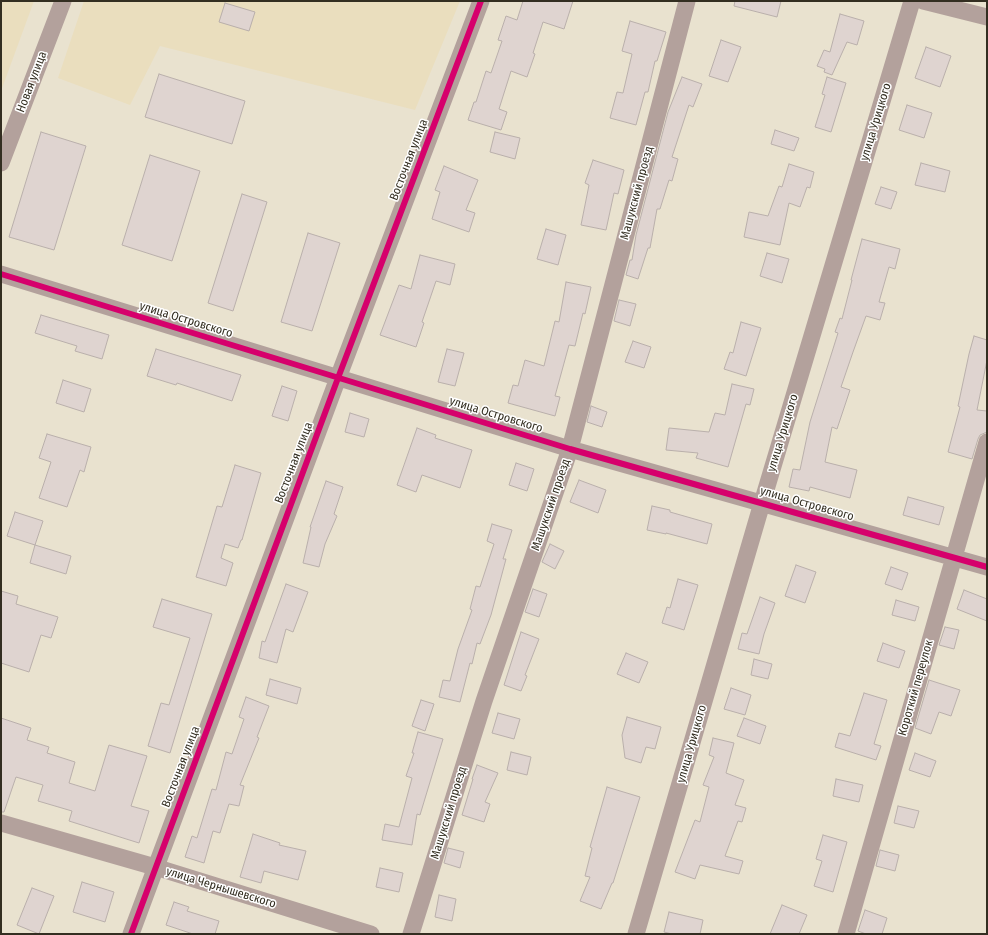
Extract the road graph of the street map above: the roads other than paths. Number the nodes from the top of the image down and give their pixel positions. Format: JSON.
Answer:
{"nodes":[{"id":1,"x":63,"y":1,"type":"edge"},
{"id":2,"x":481,"y":1,"type":"edge"},
{"id":3,"x":687,"y":1,"type":"edge"},
{"id":4,"x":912,"y":1,"type":"edge"},
{"id":5,"x":923,"y":1,"type":"edge"},
{"id":6,"x":987,"y":17,"type":"edge"},
{"id":7,"x":1,"y":163,"type":"edge"},
{"id":8,"x":1,"y":274,"type":"edge"},
{"id":9,"x":338,"y":378,"type":"junction"},
{"id":10,"x":987,"y":442,"type":"edge"},
{"id":11,"x":570,"y":449,"type":"junction"},
{"id":12,"x":762,"y":503,"type":"junction"},
{"id":13,"x":953,"y":557,"type":"junction"},
{"id":14,"x":987,"y":567,"type":"edge"},
{"id":15,"x":1,"y":823,"type":"edge"},
{"id":16,"x":155,"y":867,"type":"junction"},
{"id":17,"x":131,"y":934,"type":"edge"},
{"id":18,"x":371,"y":934,"type":"edge"},
{"id":19,"x":411,"y":934,"type":"edge"},
{"id":20,"x":636,"y":934,"type":"edge"},
{"id":21,"x":846,"y":934,"type":"edge"}],
"edges":[{"from":1,"to":7,"type":"street","name":"Новая улица"},
{"from":2,"to":9,"type":"street","name":"Восточная улица"},
{"from":3,"to":11,"type":"street","name":"Машукский проезд"},
{"from":4,"to":12,"type":"street","name":"улица Урицкого"},
{"from":5,"to":6,"type":"street"},
{"from":8,"to":9,"type":"street","name":"улица Островского"},
{"from":9,"to":11,"type":"street","name":"улица Островского"},
{"from":9,"to":16,"type":"street","name":"Восточная улица"},
{"from":10,"to":13,"type":"street","name":"Короткий переулок"},
{"from":11,"to":12,"type":"street","name":"улица Островского"},
{"from":11,"to":19,"type":"street","name":"Машукский проезд"},
{"from":12,"to":13,"type":"street","name":"улица Островского"},
{"from":12,"to":20,"type":"street","name":"улица Урицкого"},
{"from":13,"to":14,"type":"street","name":"улица Островского"},
{"from":13,"to":21,"type":"street","name":"Короткий переулок"},
{"from":15,"to":16,"type":"street","name":"улица Чернышевского"},
{"from":16,"to":17,"type":"street","name":"Восточная улица"},
{"from":16,"to":18,"type":"street","name":"улица Чернышевского"}]}
